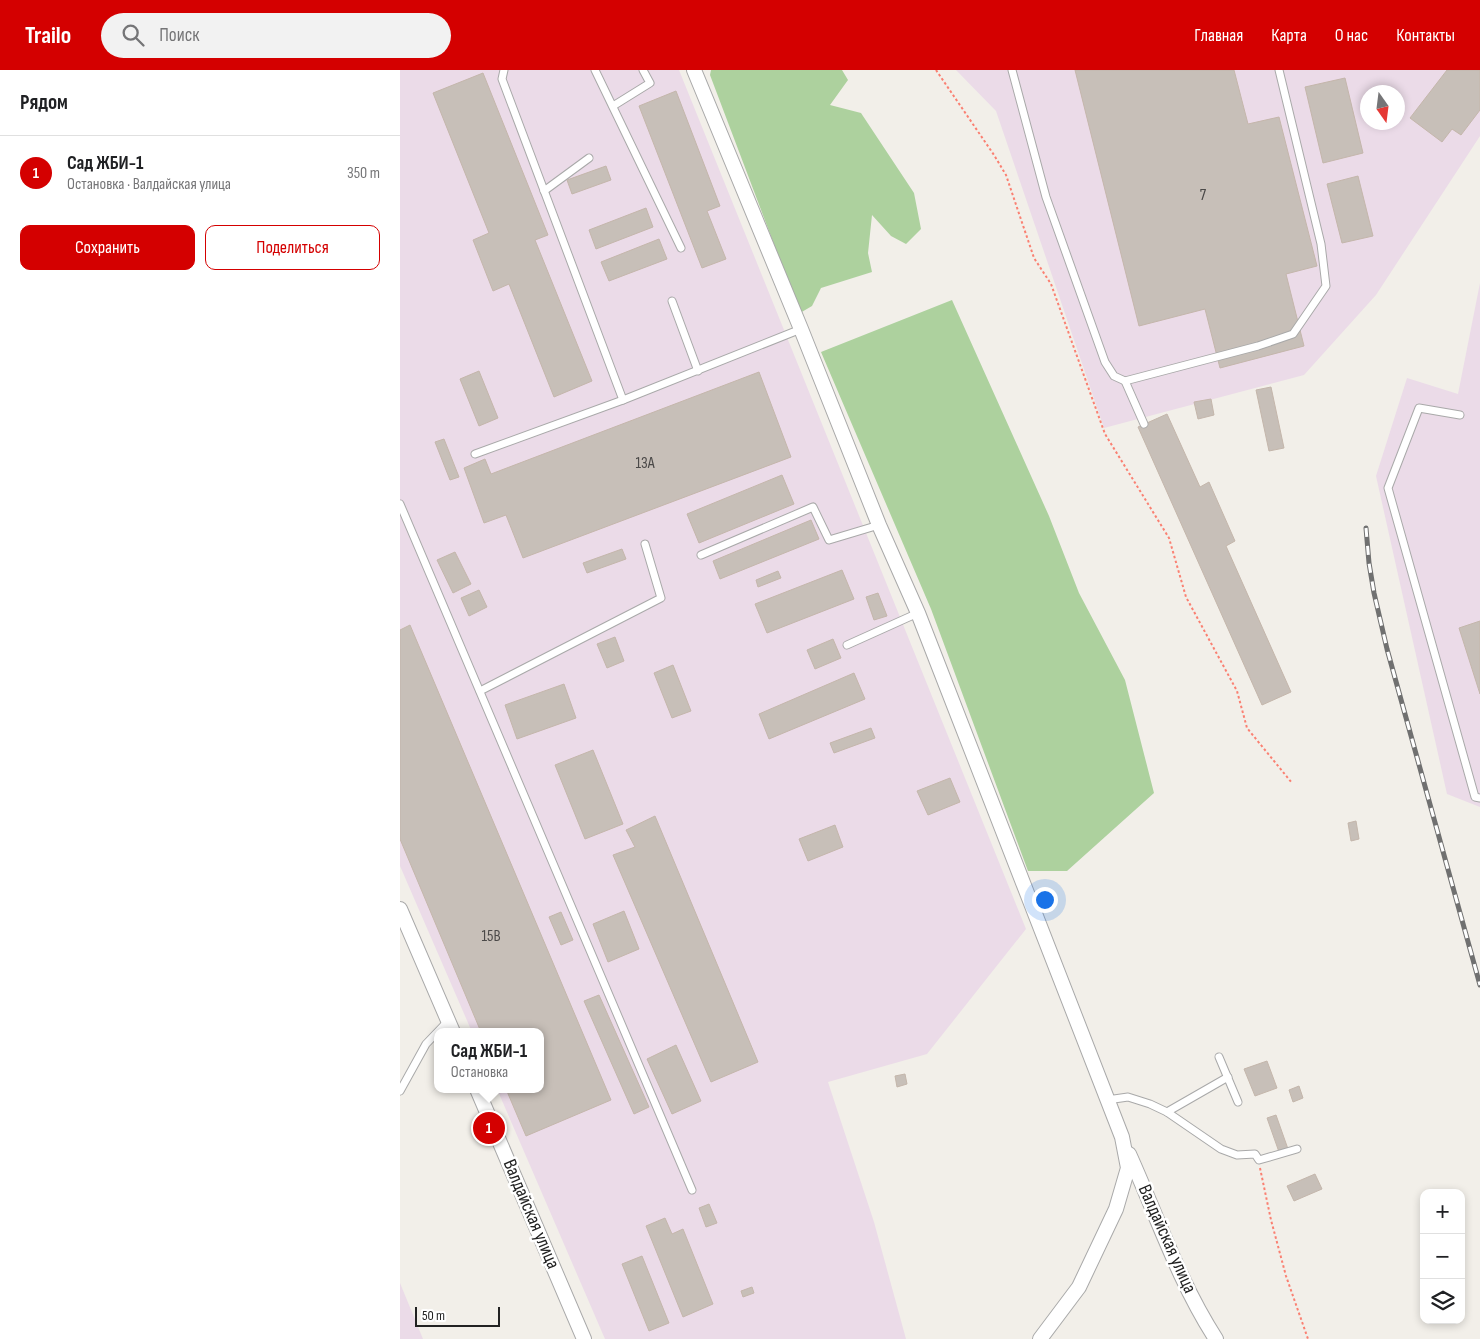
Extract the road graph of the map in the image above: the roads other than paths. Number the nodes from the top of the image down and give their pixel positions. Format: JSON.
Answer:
{"nodes":[{"id":1,"x":504,"y":70,"type":"edge"},
{"id":2,"x":595,"y":70,"type":"edge"},
{"id":3,"x":643,"y":70,"type":"edge"},
{"id":4,"x":694,"y":70,"type":"edge"},
{"id":5,"x":1012,"y":70,"type":"edge"},
{"id":6,"x":1279,"y":70,"type":"edge"},
{"id":7,"x":612,"y":106,"type":"junction"},
{"id":8,"x":589,"y":158,"type":"dead end"},
{"id":9,"x":544,"y":191,"type":"junction"},
{"id":10,"x":681,"y":248,"type":"dead end"},
{"id":11,"x":672,"y":301,"type":"dead end"},
{"id":12,"x":801,"y":329,"type":"junction"},
{"id":13,"x":698,"y":371,"type":"junction"},
{"id":14,"x":1125,"y":381,"type":"junction"},
{"id":15,"x":623,"y":400,"type":"junction"},
{"id":16,"x":1460,"y":415,"type":"dead end"},
{"id":17,"x":1144,"y":424,"type":"dead end"},
{"id":18,"x":475,"y":454,"type":"dead end"},
{"id":19,"x":400,"y":504,"type":"edge"},
{"id":20,"x":879,"y":525,"type":"junction"},
{"id":21,"x":645,"y":544,"type":"dead end"},
{"id":22,"x":701,"y":554,"type":"dead end"},
{"id":23,"x":918,"y":613,"type":"junction"},
{"id":24,"x":847,"y":644,"type":"dead end"},
{"id":25,"x":480,"y":691,"type":"junction"},
{"id":26,"x":1480,"y":798,"type":"edge"},
{"id":27,"x":400,"y":909,"type":"edge"},
{"id":28,"x":450,"y":1026,"type":"edge"},
{"id":29,"x":434,"y":1038,"type":"edge"},
{"id":30,"x":1220,"y":1057,"type":"dead end"},
{"id":31,"x":1228,"y":1077,"type":"junction"},
{"id":32,"x":400,"y":1091,"type":"edge"},
{"id":33,"x":480,"y":1093,"type":"edge"},
{"id":34,"x":1107,"y":1100,"type":"junction"},
{"id":35,"x":1238,"y":1102,"type":"dead end"},
{"id":36,"x":1167,"y":1112,"type":"junction"},
{"id":37,"x":1122,"y":1138,"type":"junction"},
{"id":38,"x":1297,"y":1150,"type":"dead end"},
{"id":39,"x":692,"y":1190,"type":"dead end"},
{"id":40,"x":584,"y":1339,"type":"edge"},
{"id":41,"x":1040,"y":1339,"type":"edge"},
{"id":42,"x":1216,"y":1339,"type":"edge"}],
"edges":[{"from":1,"to":9,"type":"lane"},
{"from":2,"to":7,"type":"lane"},
{"from":3,"to":7,"type":"lane"},
{"from":4,"to":12,"type":"street"},
{"from":5,"to":14,"type":"lane"},
{"from":6,"to":14,"type":"lane"},
{"from":7,"to":10,"type":"lane"},
{"from":8,"to":9,"type":"lane"},
{"from":9,"to":15,"type":"lane"},
{"from":11,"to":13,"type":"lane"},
{"from":12,"to":13,"type":"lane"},
{"from":12,"to":20,"type":"street"},
{"from":13,"to":15,"type":"lane"},
{"from":14,"to":17,"type":"lane"},
{"from":15,"to":18,"type":"lane"},
{"from":16,"to":26,"type":"lane"},
{"from":19,"to":25,"type":"lane"},
{"from":20,"to":22,"type":"lane"},
{"from":20,"to":23,"type":"street"},
{"from":21,"to":25,"type":"lane"},
{"from":23,"to":24,"type":"lane"},
{"from":23,"to":34,"type":"street"},
{"from":25,"to":39,"type":"lane"},
{"from":27,"to":28,"type":"street"},
{"from":29,"to":32,"type":"lane"},
{"from":30,"to":31,"type":"lane"},
{"from":31,"to":35,"type":"lane"},
{"from":31,"to":36,"type":"lane"},
{"from":33,"to":40,"type":"street","name":"Валдайская улица"},
{"from":34,"to":36,"type":"lane"},
{"from":34,"to":37,"type":"street"},
{"from":36,"to":38,"type":"lane"},
{"from":37,"to":41,"type":"street"},
{"from":37,"to":42,"type":"street","name":"Валдайская улица"}]}
